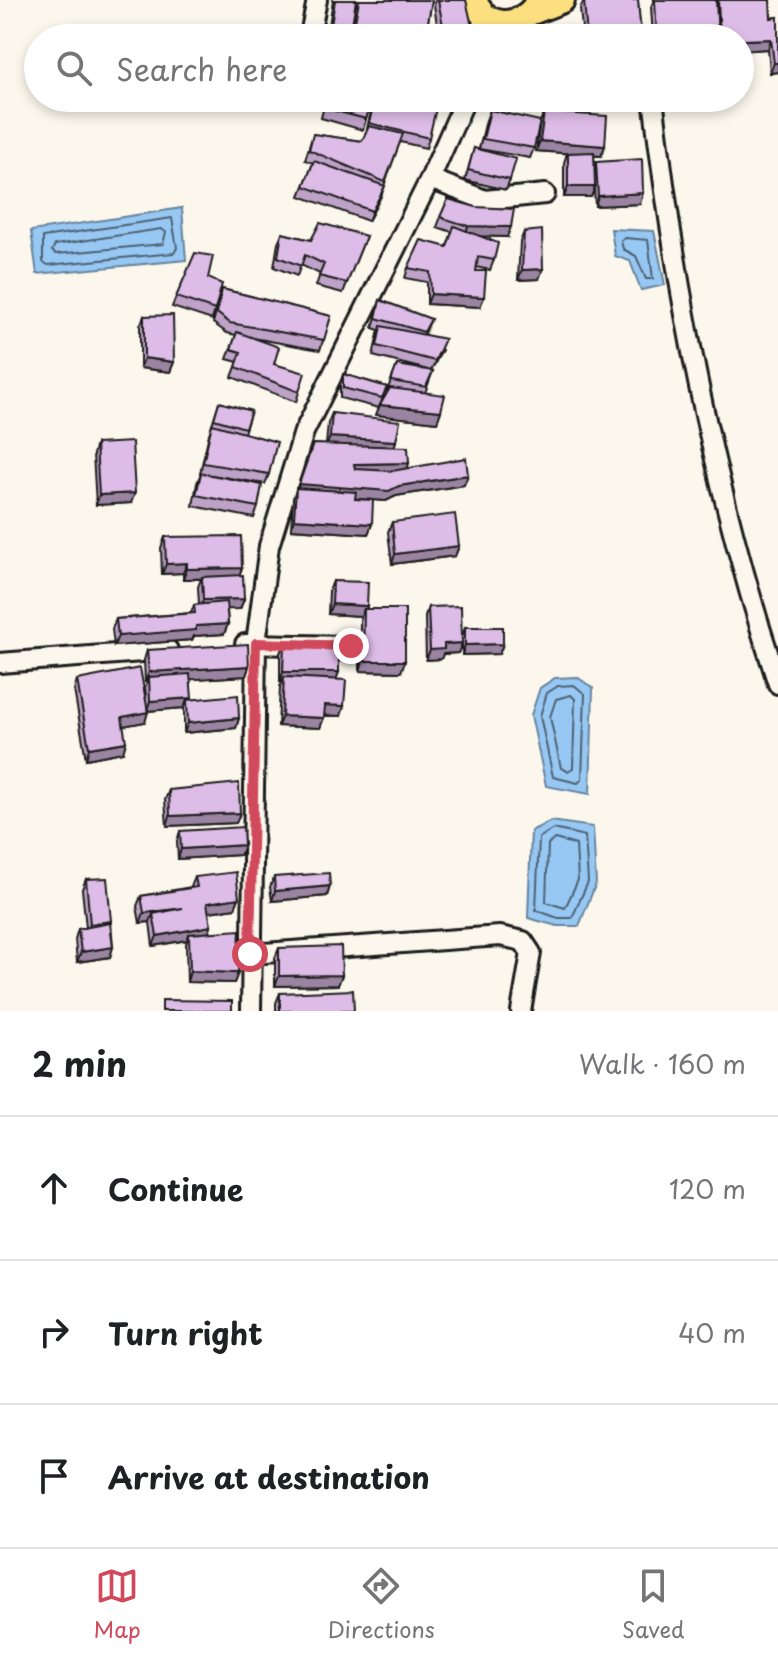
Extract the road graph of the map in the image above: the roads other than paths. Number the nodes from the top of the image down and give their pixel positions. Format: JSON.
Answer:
{"nodes":[{"id":1,"x":317,"y":0,"type":"edge"},
{"id":2,"x":562,"y":0,"type":"edge"},
{"id":3,"x":643,"y":0,"type":"edge"},
{"id":4,"x":479,"y":18,"type":"edge"},
{"id":5,"x":523,"y":18,"type":"edge"},
{"id":6,"x":312,"y":24,"type":"edge"},
{"id":7,"x":646,"y":24,"type":"edge"},
{"id":8,"x":460,"y":112,"type":"edge"},
{"id":9,"x":655,"y":112,"type":"edge"},
{"id":10,"x":430,"y":179,"type":"junction"},
{"id":11,"x":545,"y":194,"type":"dead end"},
{"id":12,"x":256,"y":643,"type":"junction"},
{"id":13,"x":226,"y":646,"type":"edge"},
{"id":14,"x":351,"y":646,"type":"dead end"},
{"id":15,"x":195,"y":648,"type":"edge"},
{"id":16,"x":0,"y":663,"type":"edge"},
{"id":17,"x":778,"y":684,"type":"edge"},
{"id":18,"x":250,"y":954,"type":"junction"},
{"id":19,"x":251,"y":1011,"type":"edge"},
{"id":20,"x":521,"y":1011,"type":"edge"}],
"edges":[{"from":1,"to":6,"type":"street"},
{"from":2,"to":5,"type":"main road"},
{"from":3,"to":7,"type":"street"},
{"from":4,"to":5,"type":"main road"},
{"from":8,"to":10,"type":"street"},
{"from":9,"to":17,"type":"street"},
{"from":10,"to":11,"type":"street"},
{"from":10,"to":12,"type":"street"},
{"from":12,"to":13,"type":"street"},
{"from":12,"to":14,"type":"street"},
{"from":12,"to":18,"type":"street"},
{"from":15,"to":16,"type":"street"},
{"from":18,"to":19,"type":"street"},
{"from":18,"to":20,"type":"street"}]}
